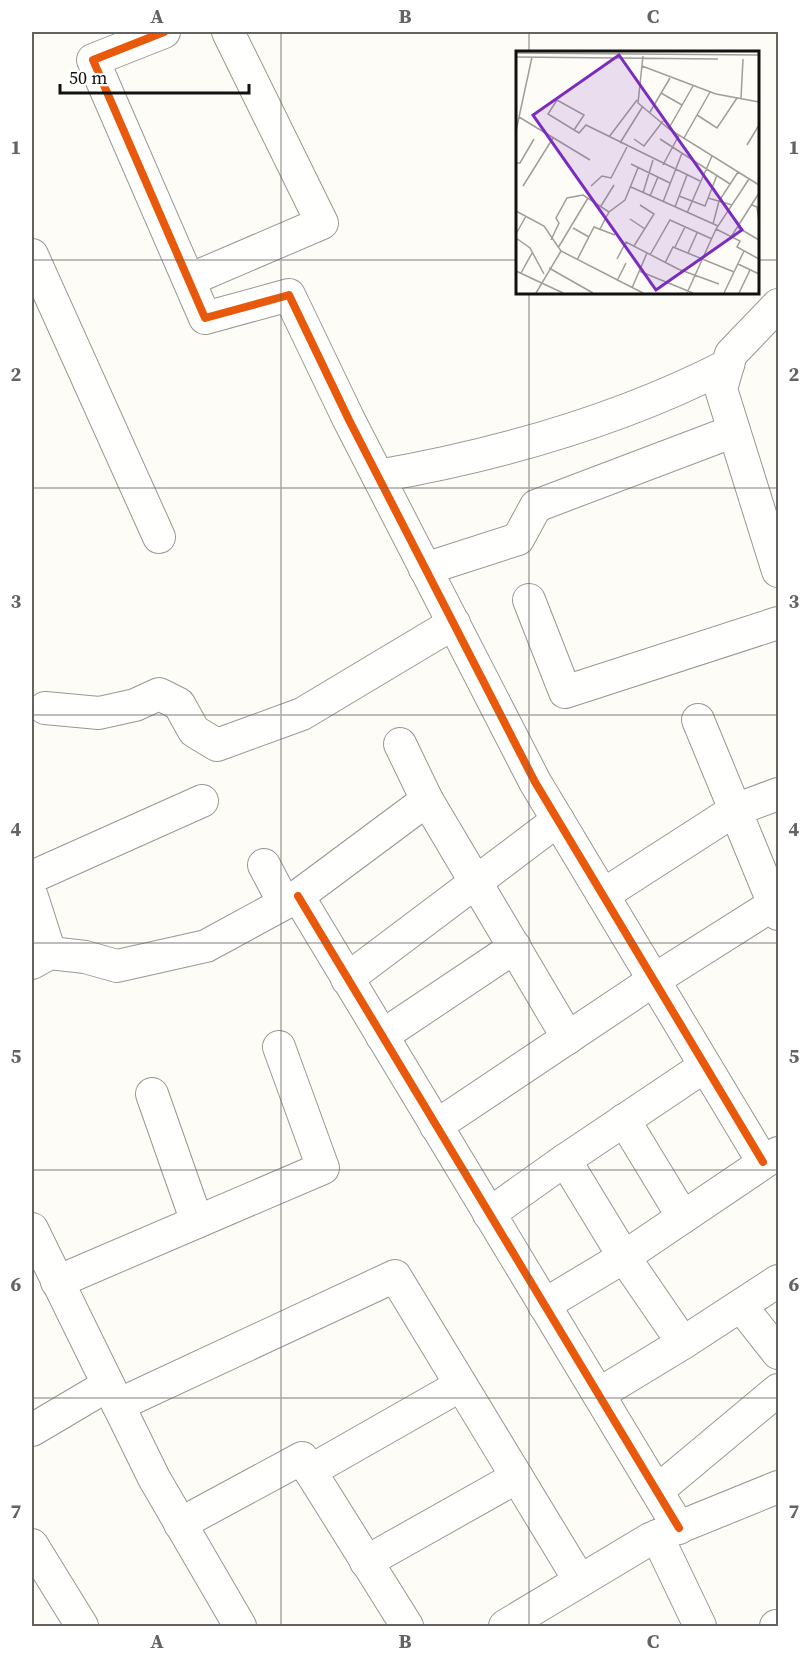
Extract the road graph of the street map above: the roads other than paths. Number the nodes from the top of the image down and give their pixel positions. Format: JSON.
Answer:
{"nodes":[{"id":1,"x":164,"y":32,"type":"edge"},
{"id":2,"x":228,"y":32,"type":"edge"},
{"id":3,"x":32,"y":255,"type":"edge"},
{"id":4,"x":189,"y":280,"type":"junction"},
{"id":5,"x":778,"y":305,"type":"edge"},
{"id":6,"x":728,"y":365,"type":"junction"},
{"id":7,"x":734,"y":431,"type":"junction"},
{"id":8,"x":378,"y":476,"type":"junction"},
{"id":9,"x":768,"y":496,"type":"edge"},
{"id":10,"x":159,"y":537,"type":"dead end"},
{"id":11,"x":425,"y":569,"type":"junction"},
{"id":12,"x":778,"y":571,"type":"edge"},
{"id":13,"x":529,"y":600,"type":"dead end"},
{"id":14,"x":454,"y":623,"type":"junction"},
{"id":15,"x":778,"y":623,"type":"edge"},
{"id":16,"x":45,"y":708,"type":"dead end"},
{"id":17,"x":698,"y":720,"type":"dead end"},
{"id":18,"x":400,"y":744,"type":"dead end"},
{"id":19,"x":778,"y":794,"type":"edge"},
{"id":20,"x":427,"y":800,"type":"junction"},
{"id":21,"x":202,"y":801,"type":"dead end"},
{"id":22,"x":735,"y":810,"type":"junction"},
{"id":23,"x":558,"y":820,"type":"junction"},
{"id":24,"x":264,"y":866,"type":"dead end"},
{"id":25,"x":32,"y":878,"type":"edge"},
{"id":26,"x":476,"y":882,"type":"junction"},
{"id":27,"x":603,"y":895,"type":"junction"},
{"id":28,"x":32,"y":897,"type":"edge"},
{"id":29,"x":291,"y":900,"type":"junction"},
{"id":30,"x":776,"y":909,"type":"edge"},
{"id":31,"x":515,"y":947,"type":"junction"},
{"id":32,"x":41,"y":958,"type":"edge"},
{"id":33,"x":347,"y":979,"type":"junction"},
{"id":34,"x":654,"y":981,"type":"junction"},
{"id":35,"x":382,"y":1036,"type":"junction"},
{"id":36,"x":568,"y":1038,"type":"junction"},
{"id":37,"x":279,"y":1047,"type":"dead end"},
{"id":38,"x":705,"y":1066,"type":"junction"},
{"id":39,"x":152,"y":1094,"type":"dead end"},
{"id":40,"x":624,"y":1120,"type":"junction"},
{"id":41,"x":436,"y":1126,"type":"junction"},
{"id":42,"x":771,"y":1158,"type":"edge"},
{"id":43,"x":565,"y":1160,"type":"junction"},
{"id":44,"x":489,"y":1214,"type":"junction"},
{"id":45,"x":683,"y":1217,"type":"junction"},
{"id":46,"x":197,"y":1222,"type":"junction"},
{"id":47,"x":32,"y":1229,"type":"edge"},
{"id":48,"x":624,"y":1257,"type":"junction"},
{"id":49,"x":778,"y":1281,"type":"edge"},
{"id":50,"x":57,"y":1282,"type":"junction"},
{"id":51,"x":544,"y":1305,"type":"junction"},
{"id":52,"x":741,"y":1306,"type":"junction"},
{"id":53,"x":683,"y":1343,"type":"junction"},
{"id":54,"x":778,"y":1353,"type":"edge"},
{"id":55,"x":461,"y":1385,"type":"junction"},
{"id":56,"x":778,"y":1390,"type":"edge"},
{"id":57,"x":599,"y":1394,"type":"junction"},
{"id":58,"x":113,"y":1395,"type":"junction"},
{"id":59,"x":32,"y":1430,"type":"edge"},
{"id":60,"x":310,"y":1471,"type":"junction"},
{"id":61,"x":517,"y":1477,"type":"junction"},
{"id":62,"x":778,"y":1487,"type":"edge"},
{"id":63,"x":657,"y":1491,"type":"junction"},
{"id":64,"x":180,"y":1524,"type":"junction"},
{"id":65,"x":668,"y":1532,"type":"junction"},
{"id":66,"x":32,"y":1545,"type":"edge"},
{"id":67,"x":366,"y":1562,"type":"junction"},
{"id":68,"x":580,"y":1581,"type":"junction"},
{"id":69,"x":82,"y":1626,"type":"edge"},
{"id":70,"x":240,"y":1626,"type":"edge"},
{"id":71,"x":406,"y":1626,"type":"edge"},
{"id":72,"x":505,"y":1626,"type":"edge"},
{"id":73,"x":700,"y":1626,"type":"edge"}],
"edges":[{"from":1,"to":4,"type":"street"},
{"from":2,"to":4,"type":"street"},
{"from":3,"to":10,"type":"street"},
{"from":4,"to":8,"type":"street"},
{"from":5,"to":6,"type":"street"},
{"from":6,"to":7,"type":"street"},
{"from":6,"to":8,"type":"street"},
{"from":7,"to":9,"type":"street"},
{"from":7,"to":11,"type":"street"},
{"from":8,"to":11,"type":"street"},
{"from":9,"to":12,"type":"street"},
{"from":11,"to":14,"type":"street"},
{"from":13,"to":15,"type":"street"},
{"from":14,"to":16,"type":"street"},
{"from":14,"to":23,"type":"street"},
{"from":17,"to":22,"type":"street"},
{"from":18,"to":20,"type":"street"},
{"from":19,"to":22,"type":"street"},
{"from":20,"to":26,"type":"street"},
{"from":20,"to":29,"type":"street"},
{"from":21,"to":25,"type":"street"},
{"from":22,"to":27,"type":"street"},
{"from":22,"to":30,"type":"street"},
{"from":23,"to":26,"type":"street"},
{"from":23,"to":27,"type":"street"},
{"from":24,"to":29,"type":"street"},
{"from":26,"to":31,"type":"street"},
{"from":26,"to":33,"type":"street"},
{"from":27,"to":34,"type":"street"},
{"from":28,"to":32,"type":"street"},
{"from":29,"to":32,"type":"street"},
{"from":29,"to":33,"type":"street"},
{"from":30,"to":34,"type":"street"},
{"from":31,"to":35,"type":"street"},
{"from":31,"to":36,"type":"street"},
{"from":33,"to":35,"type":"street"},
{"from":34,"to":36,"type":"street"},
{"from":34,"to":38,"type":"street"},
{"from":35,"to":41,"type":"street"},
{"from":36,"to":41,"type":"street"},
{"from":37,"to":46,"type":"street"},
{"from":38,"to":40,"type":"street"},
{"from":38,"to":42,"type":"street"},
{"from":39,"to":46,"type":"street"},
{"from":40,"to":43,"type":"street"},
{"from":40,"to":45,"type":"street"},
{"from":41,"to":44,"type":"street"},
{"from":42,"to":45,"type":"street"},
{"from":43,"to":44,"type":"street"},
{"from":43,"to":48,"type":"street"},
{"from":44,"to":51,"type":"street"},
{"from":45,"to":48,"type":"street"},
{"from":46,"to":50,"type":"street"},
{"from":47,"to":50,"type":"street"},
{"from":48,"to":51,"type":"street"},
{"from":48,"to":53,"type":"street"},
{"from":49,"to":52,"type":"street"},
{"from":50,"to":58,"type":"street"},
{"from":51,"to":57,"type":"street"},
{"from":52,"to":53,"type":"street"},
{"from":52,"to":54,"type":"street"},
{"from":53,"to":57,"type":"street"},
{"from":55,"to":58,"type":"street"},
{"from":55,"to":60,"type":"street"},
{"from":55,"to":61,"type":"street"},
{"from":56,"to":63,"type":"street"},
{"from":57,"to":63,"type":"street"},
{"from":58,"to":59,"type":"street"},
{"from":58,"to":64,"type":"street"},
{"from":60,"to":64,"type":"street"},
{"from":60,"to":67,"type":"street"},
{"from":61,"to":67,"type":"street"},
{"from":61,"to":68,"type":"street"},
{"from":62,"to":65,"type":"street"},
{"from":63,"to":65,"type":"street"},
{"from":64,"to":70,"type":"street"},
{"from":65,"to":68,"type":"street"},
{"from":65,"to":73,"type":"street"},
{"from":66,"to":69,"type":"street"},
{"from":67,"to":71,"type":"street"},
{"from":68,"to":72,"type":"street"}]}
